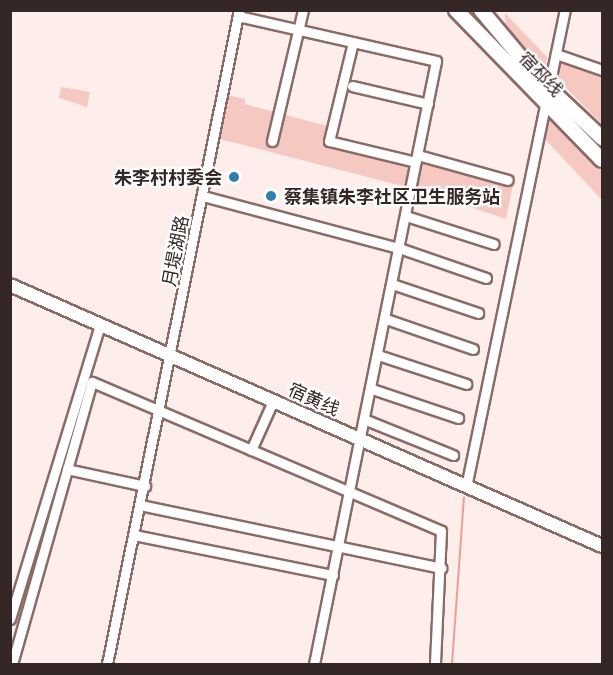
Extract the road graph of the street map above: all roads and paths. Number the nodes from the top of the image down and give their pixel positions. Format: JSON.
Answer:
{"nodes":[{"id":1,"x":303,"y":10,"type":"edge"},
{"id":2,"x":456,"y":10,"type":"edge"},
{"id":3,"x":481,"y":10,"type":"edge"},
{"id":4,"x":565,"y":10,"type":"edge"},
{"id":5,"x":238,"y":13,"type":"edge"},
{"id":6,"x":298,"y":30,"type":"junction"},
{"id":7,"x":354,"y":42,"type":"junction"},
{"id":8,"x":556,"y":54,"type":"junction"},
{"id":9,"x":603,"y":70,"type":"edge"},
{"id":10,"x":352,"y":86,"type":"dead end"},
{"id":11,"x":548,"y":87,"type":"junction"},
{"id":12,"x":428,"y":104,"type":"junction"},
{"id":13,"x":543,"y":104,"type":"junction"},
{"id":14,"x":603,"y":138,"type":"edge"},
{"id":15,"x":273,"y":141,"type":"dead end"},
{"id":16,"x":417,"y":158,"type":"junction"},
{"id":17,"x":603,"y":160,"type":"edge"},
{"id":18,"x":508,"y":180,"type":"dead end"},
{"id":19,"x":203,"y":195,"type":"junction"},
{"id":20,"x":406,"y":216,"type":"junction"},
{"id":21,"x":494,"y":244,"type":"dead end"},
{"id":22,"x":399,"y":248,"type":"junction"},
{"id":23,"x":486,"y":278,"type":"dead end"},
{"id":24,"x":392,"y":284,"type":"junction"},
{"id":25,"x":10,"y":285,"type":"edge"},
{"id":26,"x":478,"y":313,"type":"dead end"},
{"id":27,"x":386,"y":319,"type":"junction"},
{"id":28,"x":100,"y":324,"type":"junction"},
{"id":29,"x":473,"y":349,"type":"dead end"},
{"id":30,"x":172,"y":356,"type":"junction"},
{"id":31,"x":378,"y":356,"type":"junction"},
{"id":32,"x":466,"y":384,"type":"dead end"},
{"id":33,"x":372,"y":389,"type":"junction"},
{"id":34,"x":273,"y":401,"type":"junction"},
{"id":35,"x":160,"y":412,"type":"junction"},
{"id":36,"x":458,"y":418,"type":"dead end"},
{"id":37,"x":366,"y":420,"type":"junction"},
{"id":38,"x":362,"y":440,"type":"junction"},
{"id":39,"x":251,"y":450,"type":"junction"},
{"id":40,"x":453,"y":455,"type":"dead end"},
{"id":41,"x":66,"y":473,"type":"junction"},
{"id":42,"x":53,"y":474,"type":"junction"},
{"id":43,"x":144,"y":486,"type":"junction"},
{"id":44,"x":466,"y":487,"type":"junction"},
{"id":45,"x":351,"y":493,"type":"junction"},
{"id":46,"x":141,"y":505,"type":"junction"},
{"id":47,"x":134,"y":535,"type":"junction"},
{"id":48,"x":339,"y":546,"type":"junction"},
{"id":49,"x":603,"y":546,"type":"edge"},
{"id":50,"x":441,"y":568,"type":"junction"},
{"id":51,"x":333,"y":575,"type":"junction"},
{"id":52,"x":10,"y":619,"type":"edge"},
{"id":53,"x":12,"y":664,"type":"edge"},
{"id":54,"x":107,"y":664,"type":"edge"},
{"id":55,"x":314,"y":664,"type":"edge"},
{"id":56,"x":435,"y":664,"type":"edge"}],
"edges":[{"from":1,"to":6,"type":"street"},
{"from":2,"to":13,"type":"main road","name":"宿邳线"},
{"from":3,"to":11,"type":"main road","name":"宿邳线"},
{"from":4,"to":8,"type":"street"},
{"from":5,"to":6,"type":"street"},
{"from":5,"to":19,"type":"street","name":"月堤湖路"},
{"from":6,"to":7,"type":"street"},
{"from":6,"to":15,"type":"street"},
{"from":7,"to":12,"type":"street"},
{"from":7,"to":16,"type":"street"},
{"from":8,"to":9,"type":"street"},
{"from":8,"to":11,"type":"street"},
{"from":10,"to":12,"type":"street"},
{"from":11,"to":13,"type":"street"},
{"from":11,"to":14,"type":"main road","name":"宿邳线"},
{"from":12,"to":16,"type":"street"},
{"from":13,"to":17,"type":"main road","name":"宿邳线"},
{"from":13,"to":44,"type":"street"},
{"from":16,"to":18,"type":"street"},
{"from":16,"to":20,"type":"street"},
{"from":19,"to":22,"type":"street"},
{"from":19,"to":30,"type":"street","name":"月堤湖路"},
{"from":20,"to":21,"type":"street"},
{"from":20,"to":22,"type":"street"},
{"from":22,"to":23,"type":"street"},
{"from":22,"to":24,"type":"street"},
{"from":24,"to":26,"type":"street"},
{"from":24,"to":27,"type":"street"},
{"from":25,"to":28,"type":"main road","name":"宿黄线"},
{"from":27,"to":29,"type":"street"},
{"from":27,"to":31,"type":"street"},
{"from":28,"to":30,"type":"main road","name":"宿黄线"},
{"from":28,"to":42,"type":"street"},
{"from":30,"to":34,"type":"main road","name":"宿黄线"},
{"from":30,"to":35,"type":"street","name":"月堤湖路"},
{"from":31,"to":32,"type":"street"},
{"from":31,"to":33,"type":"street"},
{"from":33,"to":36,"type":"street"},
{"from":33,"to":37,"type":"street"},
{"from":34,"to":38,"type":"main road","name":"宿黄线"},
{"from":34,"to":39,"type":"street"},
{"from":35,"to":39,"type":"street"},
{"from":35,"to":41,"type":"street"},
{"from":35,"to":43,"type":"street","name":"月堤湖路"},
{"from":37,"to":38,"type":"street"},
{"from":37,"to":40,"type":"street"},
{"from":38,"to":44,"type":"main road","name":"宿黄线"},
{"from":38,"to":45,"type":"street"},
{"from":39,"to":45,"type":"street"},
{"from":41,"to":42,"type":"street"},
{"from":41,"to":43,"type":"street"},
{"from":41,"to":53,"type":"street"},
{"from":42,"to":52,"type":"street"},
{"from":43,"to":46,"type":"street","name":"月堤湖路"},
{"from":44,"to":49,"type":"main road","name":"宿黄线"},
{"from":45,"to":48,"type":"street"},
{"from":45,"to":50,"type":"street"},
{"from":46,"to":47,"type":"street","name":"月堤湖路"},
{"from":46,"to":48,"type":"street"},
{"from":47,"to":51,"type":"street"},
{"from":47,"to":54,"type":"street","name":"月堤湖路"},
{"from":48,"to":50,"type":"street"},
{"from":48,"to":51,"type":"street"},
{"from":50,"to":56,"type":"street"},
{"from":51,"to":55,"type":"street"}]}
